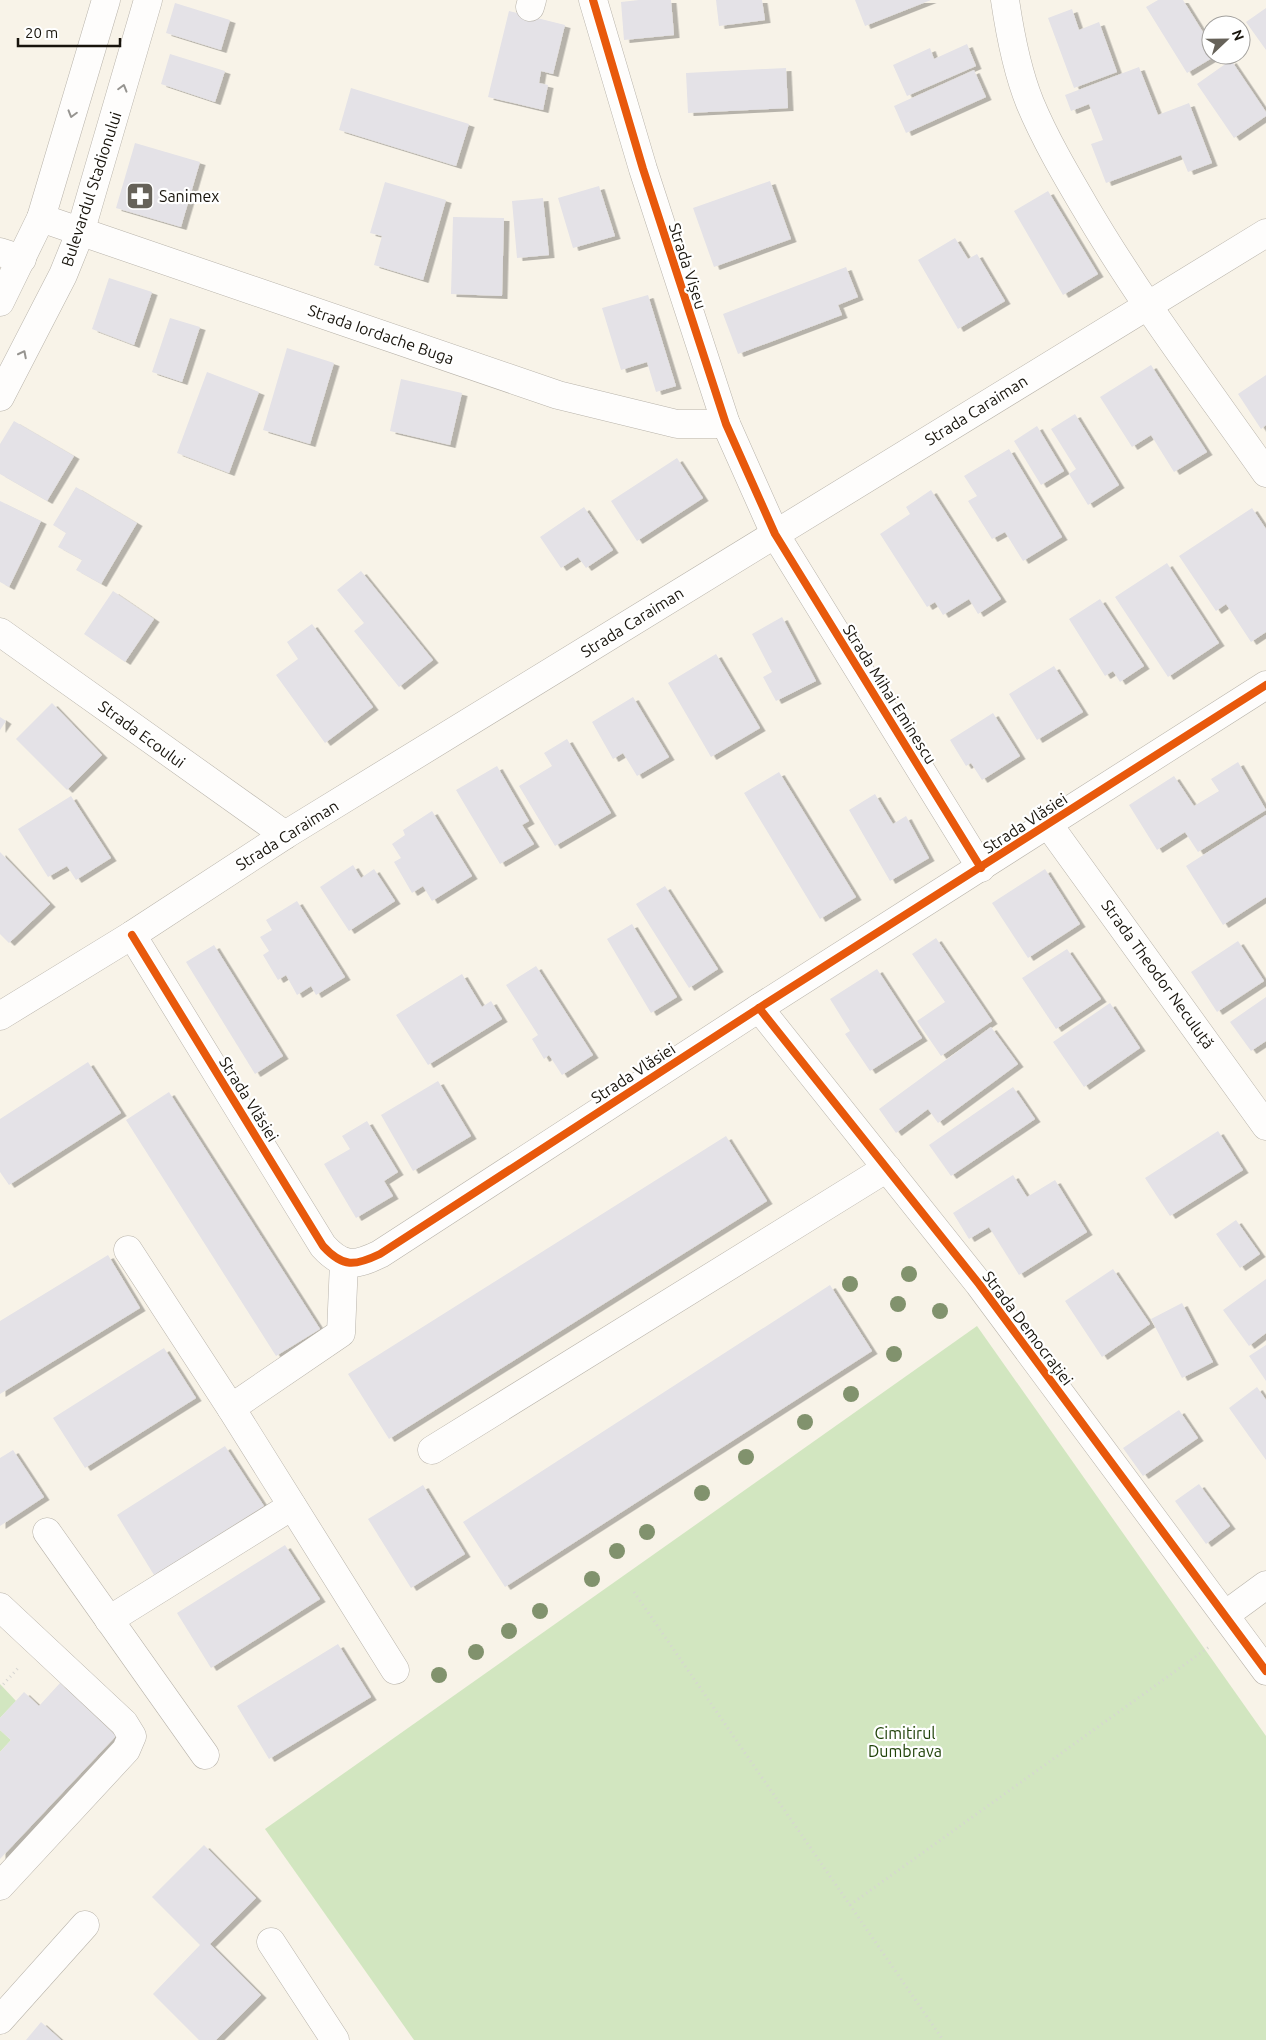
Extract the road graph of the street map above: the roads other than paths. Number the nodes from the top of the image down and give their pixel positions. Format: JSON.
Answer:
{"nodes":[{"id":1,"x":106,"y":0,"type":"edge"},
{"id":2,"x":148,"y":0,"type":"edge"},
{"id":3,"x":593,"y":0,"type":"edge"},
{"id":4,"x":1005,"y":0,"type":"edge"},
{"id":5,"x":41,"y":218,"type":"junction"},
{"id":6,"x":80,"y":233,"type":"junction"},
{"id":7,"x":1266,"y":233,"type":"edge"},
{"id":8,"x":11,"y":255,"type":"edge"},
{"id":9,"x":0,"y":302,"type":"edge"},
{"id":10,"x":1146,"y":305,"type":"junction"},
{"id":11,"x":0,"y":397,"type":"edge"},
{"id":12,"x":726,"y":424,"type":"junction"},
{"id":13,"x":1266,"y":472,"type":"edge"},
{"id":14,"x":775,"y":534,"type":"junction"},
{"id":15,"x":0,"y":632,"type":"edge"},
{"id":16,"x":1266,"y":685,"type":"edge"},
{"id":17,"x":1048,"y":824,"type":"junction"},
{"id":18,"x":284,"y":835,"type":"junction"},
{"id":19,"x":981,"y":868,"type":"junction"},
{"id":20,"x":132,"y":934,"type":"junction"},
{"id":21,"x":759,"y":1008,"type":"junction"},
{"id":22,"x":0,"y":1016,"type":"edge"},
{"id":23,"x":1266,"y":1126,"type":"edge"},
{"id":24,"x":887,"y":1168,"type":"junction"},
{"id":25,"x":128,"y":1250,"type":"dead end"},
{"id":26,"x":344,"y":1262,"type":"junction"},
{"id":27,"x":231,"y":1408,"type":"junction"},
{"id":28,"x":432,"y":1450,"type":"dead end"},
{"id":29,"x":292,"y":1506,"type":"junction"},
{"id":30,"x":47,"y":1532,"type":"dead end"},
{"id":31,"x":1266,"y":1585,"type":"edge"},
{"id":32,"x":0,"y":1607,"type":"edge"},
{"id":33,"x":1225,"y":1615,"type":"junction"},
{"id":34,"x":109,"y":1620,"type":"junction"},
{"id":35,"x":395,"y":1670,"type":"dead end"},
{"id":36,"x":1266,"y":1670,"type":"edge"},
{"id":37,"x":205,"y":1755,"type":"dead end"},
{"id":38,"x":0,"y":1886,"type":"edge"},
{"id":39,"x":85,"y":1924,"type":"dead end"},
{"id":40,"x":271,"y":1942,"type":"dead end"},
{"id":41,"x":0,"y":2020,"type":"edge"},
{"id":42,"x":335,"y":2040,"type":"edge"}],
"edges":[{"from":1,"to":5,"type":"street","one_way":true},
{"from":6,"to":2,"type":"street","name":"Bulevardul Stadionului","one_way":true},
{"from":3,"to":12,"type":"street","name":"Strada Vișeu"},
{"from":4,"to":10,"type":"street"},
{"from":5,"to":6,"type":"street","name":"Strada Iordache Buga"},
{"from":5,"to":8,"type":"street"},
{"from":11,"to":6,"type":"street","name":"Bulevardul Stadionului","one_way":true},
{"from":6,"to":12,"type":"street","name":"Strada Iordache Buga"},
{"from":7,"to":10,"type":"street","name":"Strada Caraiman"},
{"from":8,"to":9,"type":"street"},
{"from":10,"to":13,"type":"street"},
{"from":10,"to":14,"type":"street","name":"Strada Caraiman"},
{"from":12,"to":14,"type":"street","name":"Strada Vișeu"},
{"from":14,"to":18,"type":"street","name":"Strada Caraiman"},
{"from":14,"to":19,"type":"street","name":"Strada Mihai Eminescu"},
{"from":15,"to":18,"type":"street","name":"Strada Ecoului"},
{"from":16,"to":17,"type":"street","name":"Strada Vlăsiei"},
{"from":17,"to":19,"type":"street","name":"Strada Vlăsiei"},
{"from":17,"to":23,"type":"street","name":"Strada Theodor Neculuță"},
{"from":18,"to":20,"type":"street","name":"Strada Caraiman"},
{"from":19,"to":21,"type":"street","name":"Strada Vlăsiei"},
{"from":20,"to":22,"type":"street","name":"Strada Caraiman"},
{"from":20,"to":26,"type":"street","name":"Strada Vlăsiei"},
{"from":21,"to":24,"type":"street","name":"Strada Democrației"},
{"from":21,"to":26,"type":"street","name":"Strada Vlăsiei"},
{"from":24,"to":28,"type":"street"},
{"from":24,"to":33,"type":"street","name":"Strada Democrației"},
{"from":25,"to":27,"type":"street"},
{"from":26,"to":27,"type":"street"},
{"from":27,"to":29,"type":"street"},
{"from":29,"to":34,"type":"street"},
{"from":29,"to":35,"type":"street"},
{"from":30,"to":34,"type":"street"},
{"from":31,"to":33,"type":"street"},
{"from":32,"to":38,"type":"street"},
{"from":33,"to":36,"type":"street","name":"Strada Democrației"},
{"from":34,"to":37,"type":"street"},
{"from":39,"to":41,"type":"street"},
{"from":40,"to":42,"type":"street"}]}
